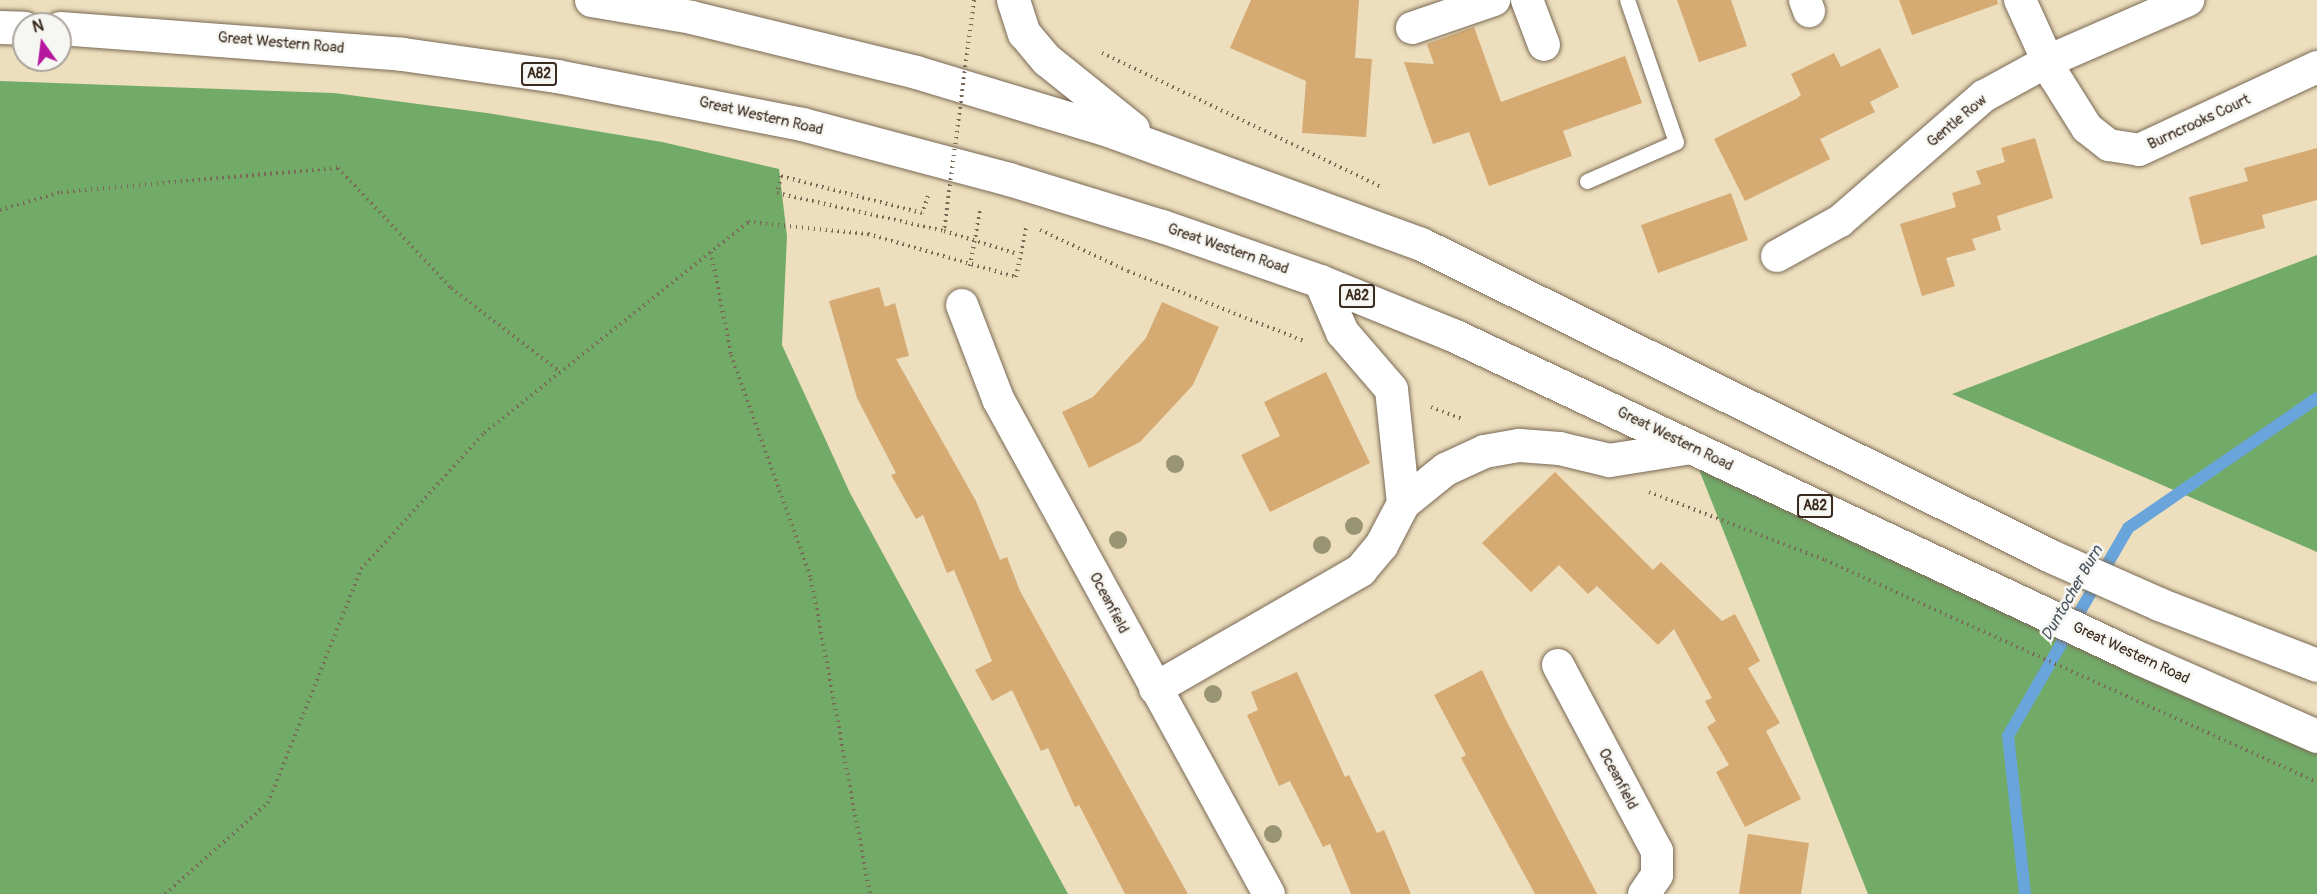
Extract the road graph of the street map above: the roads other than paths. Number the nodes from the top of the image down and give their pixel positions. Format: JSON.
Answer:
{"nodes":[{"id":1,"x":591,"y":0,"type":"edge"},
{"id":2,"x":1013,"y":0,"type":"edge"},
{"id":3,"x":1494,"y":0,"type":"edge"},
{"id":4,"x":1527,"y":0,"type":"edge"},
{"id":5,"x":1627,"y":0,"type":"edge"},
{"id":6,"x":2020,"y":0,"type":"edge"},
{"id":7,"x":2188,"y":0,"type":"edge"},
{"id":8,"x":1412,"y":28,"type":"dead end"},
{"id":9,"x":72,"y":29,"type":"edge"},
{"id":10,"x":1544,"y":45,"type":"dead end"},
{"id":11,"x":2048,"y":61,"type":"junction"},
{"id":12,"x":2317,"y":67,"type":"edge"},
{"id":13,"x":1156,"y":146,"type":"junction"},
{"id":14,"x":1587,"y":181,"type":"dead end"},
{"id":15,"x":1777,"y":256,"type":"dead end"},
{"id":16,"x":1320,"y":281,"type":"junction"},
{"id":17,"x":962,"y":305,"type":"road end"},
{"id":18,"x":1690,"y":447,"type":"junction"},
{"id":19,"x":1403,"y":503,"type":"junction"},
{"id":20,"x":1558,"y":665,"type":"dead end"},
{"id":21,"x":2317,"y":665,"type":"edge"},
{"id":22,"x":1155,"y":688,"type":"junction"},
{"id":23,"x":2317,"y":736,"type":"edge"},
{"id":24,"x":1269,"y":894,"type":"edge"},
{"id":25,"x":1644,"y":894,"type":"edge"}],
"edges":[{"from":1,"to":13,"type":"main road"},
{"from":2,"to":13,"type":"main road"},
{"from":3,"to":8,"type":"street"},
{"from":4,"to":10,"type":"street"},
{"from":5,"to":14,"type":"lane"},
{"from":6,"to":11,"type":"street","name":"Burncrooks Court"},
{"from":7,"to":11,"type":"street","name":"Gentle Row"},
{"from":9,"to":16,"type":"main road","name":"Great Western Road","number":"A82"},
{"from":11,"to":12,"type":"street","name":"Burncrooks Court"},
{"from":11,"to":15,"type":"street","name":"Gentle Row"},
{"from":13,"to":21,"type":"main road"},
{"from":16,"to":18,"type":"main road","name":"Great Western Road","number":"A82"},
{"from":16,"to":19,"type":"main road"},
{"from":17,"to":22,"type":"street","name":"Oceanfield"},
{"from":18,"to":19,"type":"main road"},
{"from":18,"to":23,"type":"main road","name":"Great Western Road","number":"A82"},
{"from":19,"to":22,"type":"main road"},
{"from":20,"to":25,"type":"street","name":"Oceanfield"},
{"from":22,"to":24,"type":"street","name":"Oceanfield"}]}
